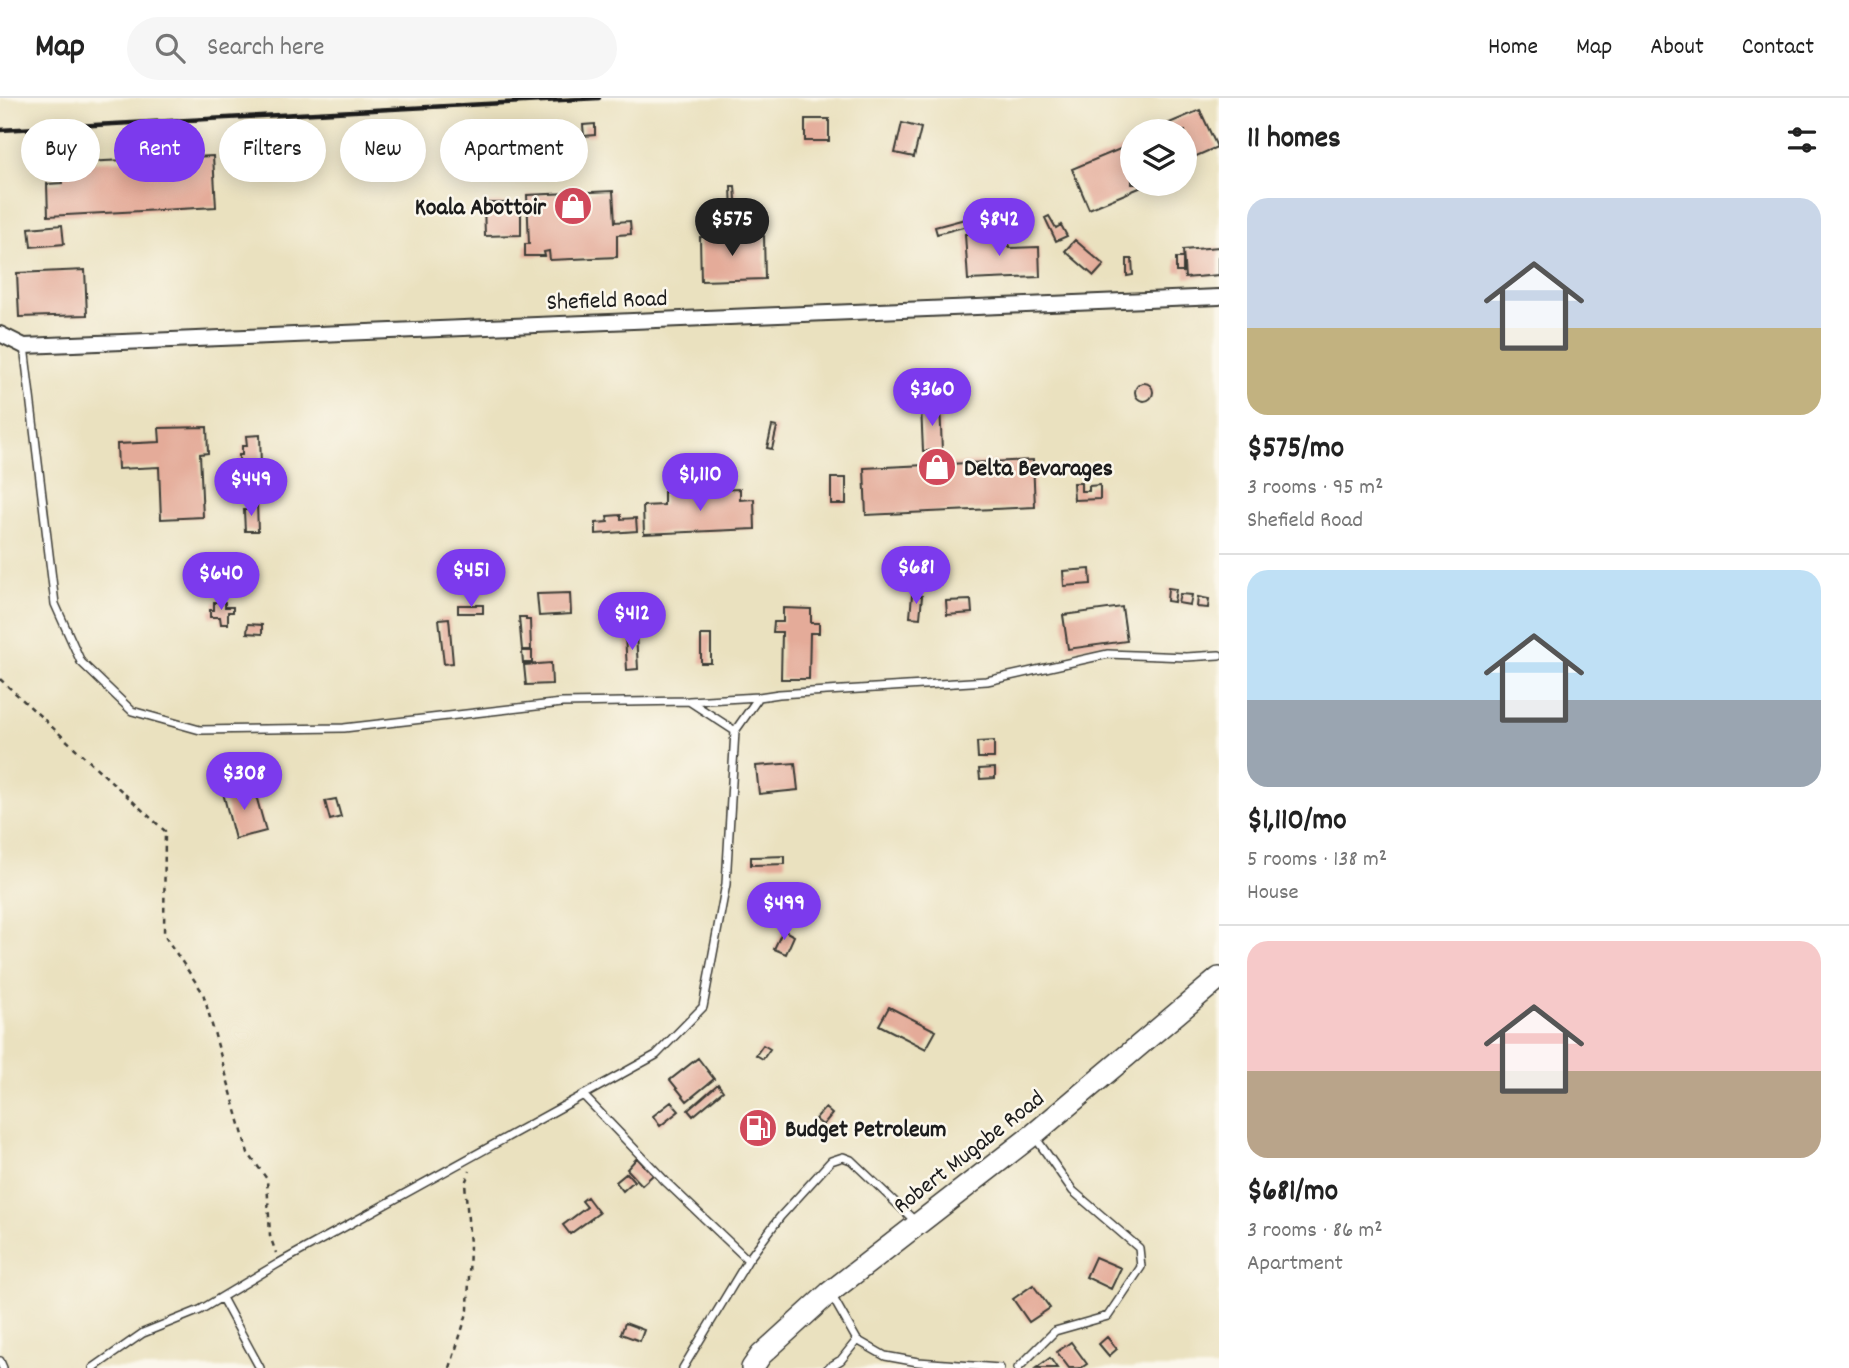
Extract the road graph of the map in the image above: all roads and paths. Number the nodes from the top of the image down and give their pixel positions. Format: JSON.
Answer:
{"nodes":[{"id":1,"x":1219,"y":297,"type":"edge"},
{"id":2,"x":0,"y":334,"type":"edge"},
{"id":3,"x":24,"y":346,"type":"junction"},
{"id":4,"x":1219,"y":655,"type":"edge"},
{"id":5,"x":0,"y":678,"type":"edge"},
{"id":6,"x":759,"y":697,"type":"junction"},
{"id":7,"x":689,"y":701,"type":"junction"},
{"id":8,"x":735,"y":731,"type":"junction"},
{"id":9,"x":1218,"y":982,"type":"edge"},
{"id":10,"x":583,"y":1095,"type":"junction"},
{"id":11,"x":1034,"y":1134,"type":"junction"},
{"id":12,"x":476,"y":1154,"type":"junction"},
{"id":13,"x":917,"y":1223,"type":"junction"},
{"id":14,"x":748,"y":1261,"type":"junction"},
{"id":15,"x":279,"y":1263,"type":"junction"},
{"id":16,"x":830,"y":1293,"type":"junction"},
{"id":17,"x":222,"y":1298,"type":"junction"},
{"id":18,"x":857,"y":1340,"type":"junction"},
{"id":19,"x":0,"y":1361,"type":"edge"},
{"id":20,"x":920,"y":1365,"type":"edge"},
{"id":21,"x":3,"y":1368,"type":"edge"},
{"id":22,"x":93,"y":1368,"type":"edge"},
{"id":23,"x":260,"y":1368,"type":"edge"},
{"id":24,"x":450,"y":1368,"type":"edge"},
{"id":25,"x":683,"y":1368,"type":"edge"},
{"id":26,"x":752,"y":1368,"type":"edge"},
{"id":27,"x":828,"y":1368,"type":"edge"},
{"id":28,"x":1000,"y":1368,"type":"edge"},
{"id":29,"x":1018,"y":1368,"type":"edge"}],
"edges":[{"from":1,"to":3,"type":"street","name":"Shefield Road"},
{"from":2,"to":3,"type":"street","name":"Shefield Road"},
{"from":3,"to":7,"type":"lane"},
{"from":4,"to":6,"type":"lane"},
{"from":5,"to":15,"type":"path"},
{"from":6,"to":7,"type":"lane"},
{"from":6,"to":8,"type":"lane"},
{"from":7,"to":8,"type":"lane"},
{"from":8,"to":10,"type":"lane"},
{"from":9,"to":11,"type":"main road","name":"Robert Mugabe Road"},
{"from":10,"to":12,"type":"lane"},
{"from":10,"to":14,"type":"lane"},
{"from":11,"to":13,"type":"main road","name":"Robert Mugabe Road"},
{"from":11,"to":29,"type":"lane"},
{"from":12,"to":15,"type":"lane"},
{"from":12,"to":24,"type":"path"},
{"from":13,"to":14,"type":"lane"},
{"from":13,"to":16,"type":"main road","name":"Robert Mugabe Road"},
{"from":14,"to":25,"type":"lane"},
{"from":15,"to":17,"type":"lane"},
{"from":16,"to":18,"type":"lane"},
{"from":16,"to":26,"type":"main road","name":"Robert Mugabe Road"},
{"from":17,"to":22,"type":"lane"},
{"from":17,"to":23,"type":"lane"},
{"from":18,"to":20,"type":"lane"},
{"from":18,"to":27,"type":"lane"},
{"from":19,"to":21,"type":"lane"},
{"from":20,"to":28,"type":"lane"}]}
